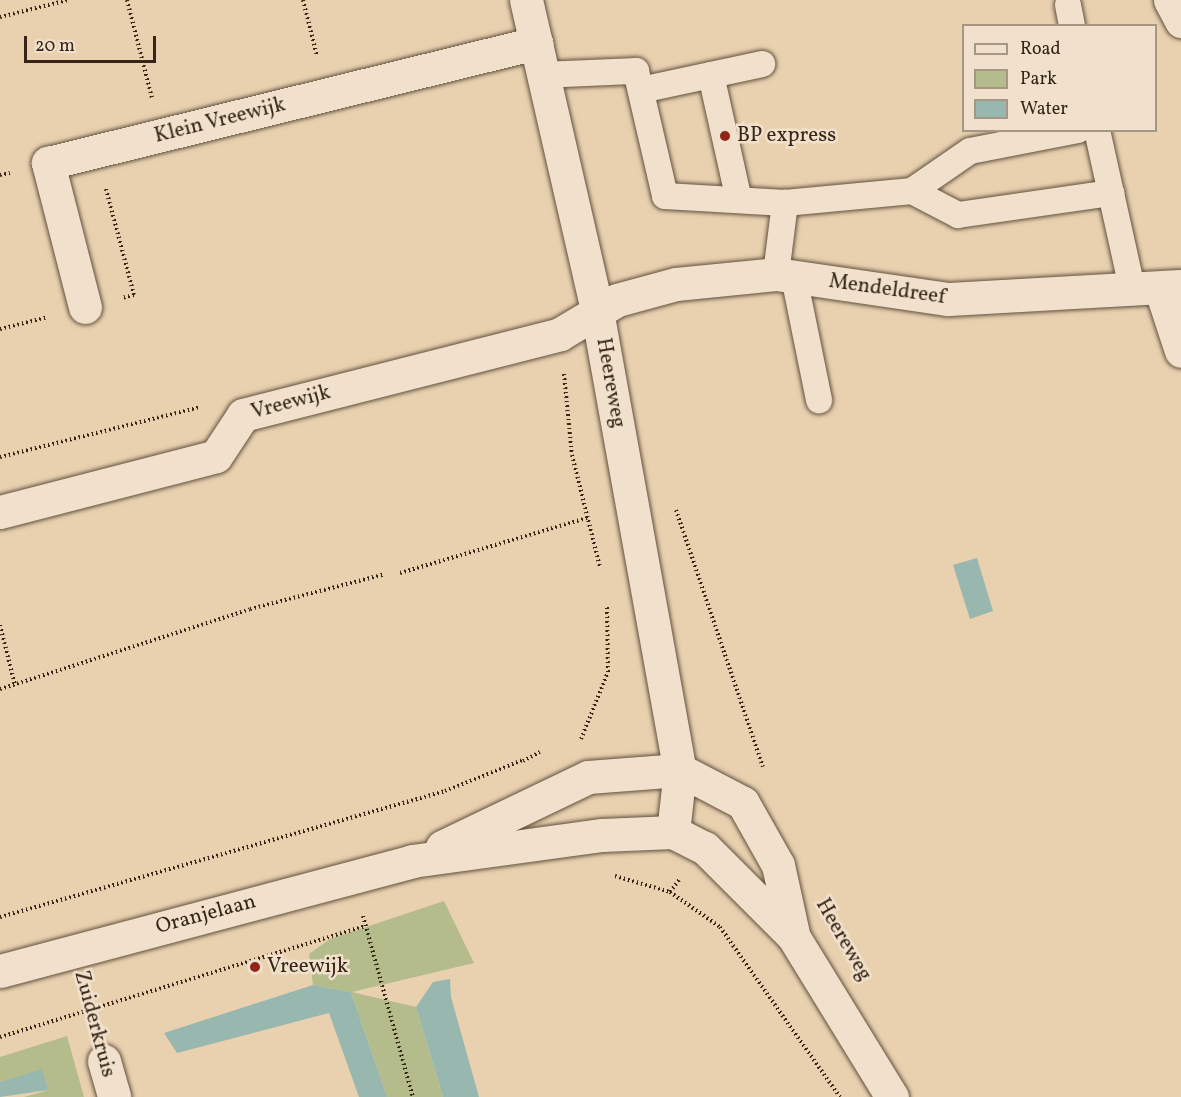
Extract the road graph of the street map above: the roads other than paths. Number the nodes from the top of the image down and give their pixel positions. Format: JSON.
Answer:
{"nodes":[{"id":1,"x":526,"y":0,"type":"edge"},
{"id":2,"x":1170,"y":0,"type":"edge"},
{"id":3,"x":1181,"y":21,"type":"edge"},
{"id":4,"x":536,"y":43,"type":"junction"},
{"id":5,"x":762,"y":64,"type":"dead end"},
{"id":6,"x":543,"y":75,"type":"junction"},
{"id":7,"x":711,"y":75,"type":"junction"},
{"id":8,"x":641,"y":90,"type":"junction"},
{"id":9,"x":1068,"y":132,"type":"edge"},
{"id":10,"x":1097,"y":132,"type":"edge"},
{"id":11,"x":912,"y":190,"type":"junction"},
{"id":12,"x":1111,"y":193,"type":"junction"},
{"id":13,"x":739,"y":200,"type":"junction"},
{"id":14,"x":785,"y":203,"type":"junction"},
{"id":15,"x":785,"y":275,"type":"junction"},
{"id":16,"x":1158,"y":289,"type":"edge"},
{"id":17,"x":86,"y":308,"type":"dead end"},
{"id":18,"x":597,"y":311,"type":"junction"},
{"id":19,"x":1181,"y":351,"type":"edge"},
{"id":20,"x":819,"y":400,"type":"dead end"},
{"id":21,"x":0,"y":512,"type":"edge"},
{"id":22,"x":680,"y":770,"type":"junction"},
{"id":23,"x":673,"y":832,"type":"junction"},
{"id":24,"x":412,"y":861,"type":"junction"},
{"id":25,"x":793,"y":936,"type":"junction"},
{"id":26,"x":0,"y":971,"type":"edge"},
{"id":27,"x":104,"y":1061,"type":"road end"},
{"id":28,"x":114,"y":1097,"type":"edge"},
{"id":29,"x":892,"y":1097,"type":"edge"}],
"edges":[{"from":1,"to":4,"type":"street","name":"Heereweg"},
{"from":2,"to":3,"type":"street"},
{"from":4,"to":6,"type":"street","name":"Heereweg"},
{"from":4,"to":17,"type":"street","name":"Klein Vreewijk"},
{"from":5,"to":7,"type":"lane"},
{"from":6,"to":8,"type":"lane"},
{"from":6,"to":18,"type":"street","name":"Heereweg"},
{"from":7,"to":8,"type":"lane"},
{"from":7,"to":13,"type":"lane"},
{"from":8,"to":13,"type":"lane"},
{"from":9,"to":11,"type":"lane"},
{"from":10,"to":12,"type":"lane"},
{"from":11,"to":12,"type":"lane"},
{"from":11,"to":14,"type":"lane"},
{"from":12,"to":16,"type":"lane"},
{"from":13,"to":14,"type":"lane"},
{"from":14,"to":15,"type":"lane"},
{"from":15,"to":16,"type":"street","name":"Mendeldreef"},
{"from":15,"to":18,"type":"street","name":"Mendeldreef"},
{"from":15,"to":20,"type":"lane"},
{"from":16,"to":19,"type":"street"},
{"from":18,"to":21,"type":"street","name":"Vreewijk"},
{"from":18,"to":22,"type":"street","name":"Heereweg"},
{"from":22,"to":23,"type":"street","name":"Heereweg"},
{"from":22,"to":24,"type":"street","name":"Oranjelaan"},
{"from":22,"to":25,"type":"street","name":"Heereweg"},
{"from":23,"to":24,"type":"street","name":"Oranjelaan"},
{"from":23,"to":25,"type":"street","name":"Heereweg"},
{"from":24,"to":26,"type":"street","name":"Oranjelaan"},
{"from":25,"to":29,"type":"street","name":"Heereweg"},
{"from":27,"to":28,"type":"street","name":"Zuiderkruis"}]}
